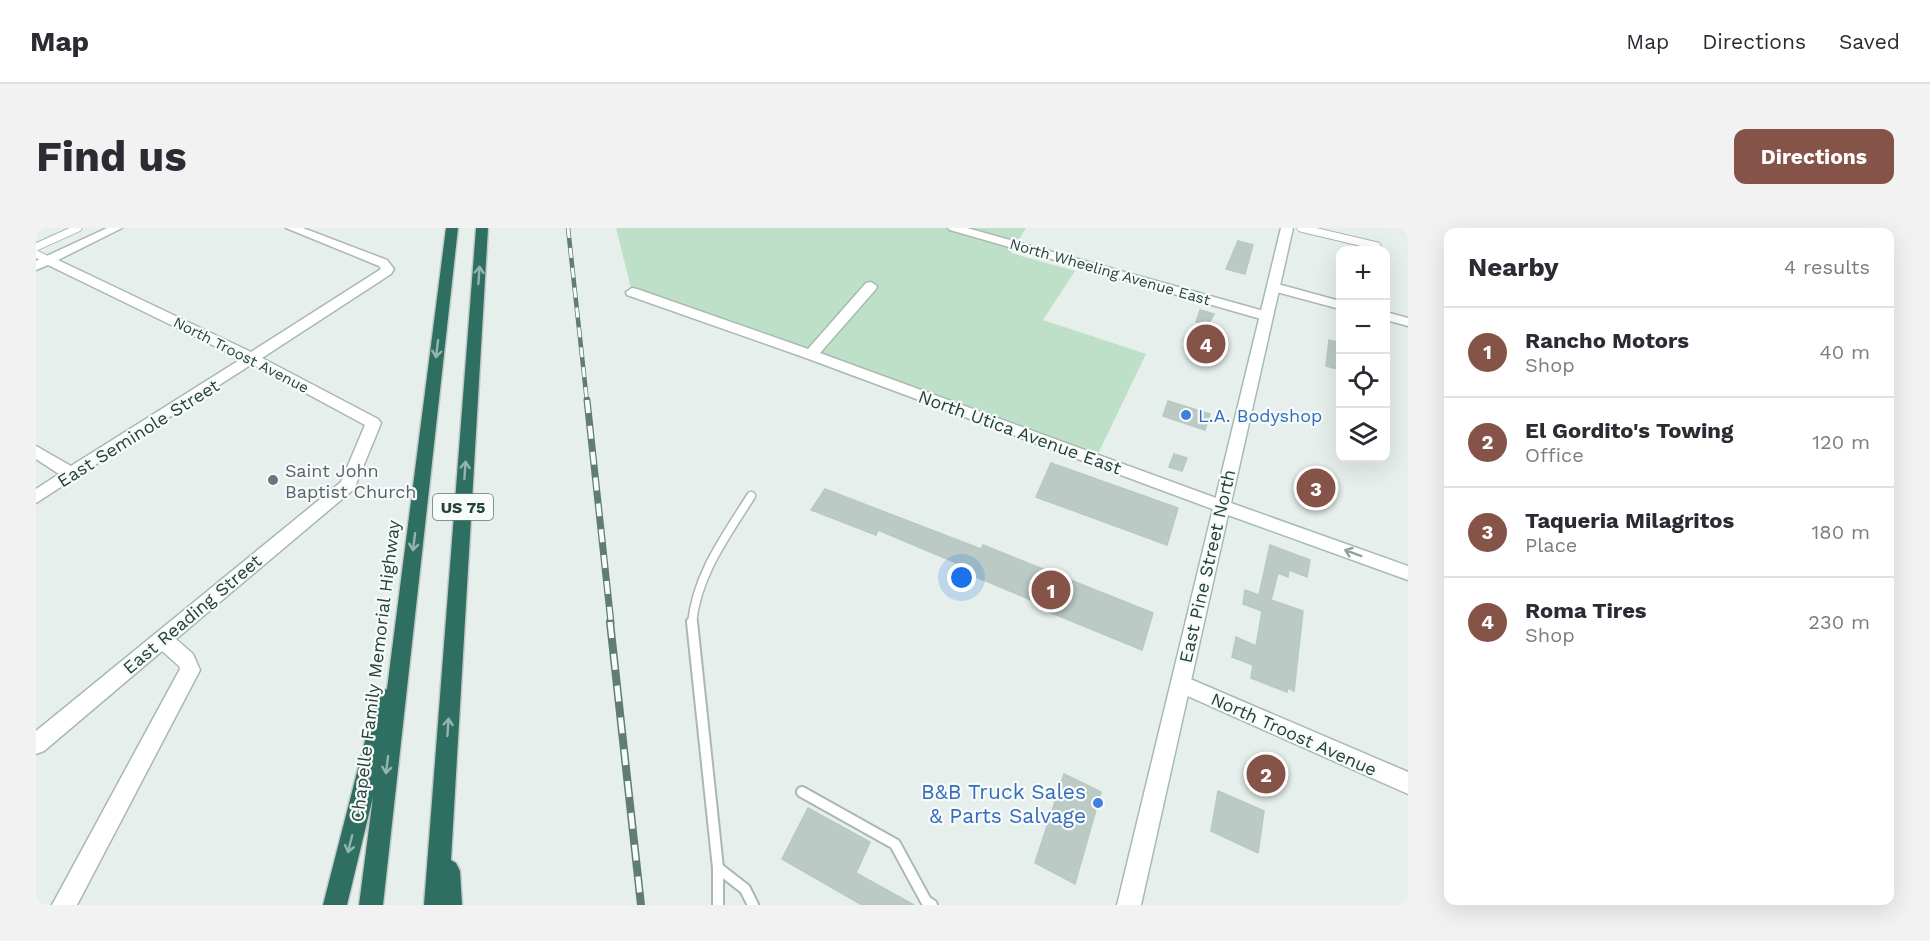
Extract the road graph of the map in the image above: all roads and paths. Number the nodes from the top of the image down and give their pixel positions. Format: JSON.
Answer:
{"nodes":[{"id":1,"x":78,"y":228,"type":"edge"},
{"id":2,"x":116,"y":228,"type":"edge"},
{"id":3,"x":292,"y":228,"type":"edge"},
{"id":4,"x":452,"y":228,"type":"edge"},
{"id":5,"x":482,"y":228,"type":"edge"},
{"id":6,"x":954,"y":228,"type":"edge"},
{"id":7,"x":1287,"y":228,"type":"edge"},
{"id":8,"x":1301,"y":228,"type":"edge"},
{"id":9,"x":1377,"y":246,"type":"dead end"},
{"id":10,"x":36,"y":247,"type":"edge"},
{"id":11,"x":40,"y":260,"type":"edge"},
{"id":12,"x":870,"y":286,"type":"dead end"},
{"id":13,"x":1274,"y":287,"type":"junction"},
{"id":14,"x":632,"y":292,"type":"dead end"},
{"id":15,"x":1336,"y":303,"type":"edge"},
{"id":16,"x":1266,"y":316,"type":"junction"},
{"id":17,"x":1390,"y":317,"type":"edge"},
{"id":18,"x":1408,"y":322,"type":"edge"},
{"id":19,"x":811,"y":355,"type":"junction"},
{"id":20,"x":254,"y":359,"type":"junction"},
{"id":21,"x":36,"y":452,"type":"edge"},
{"id":22,"x":71,"y":474,"type":"junction"},
{"id":23,"x":348,"y":485,"type":"joint"},
{"id":24,"x":751,"y":496,"type":"dead end"},
{"id":25,"x":36,"y":497,"type":"edge"},
{"id":26,"x":1221,"y":506,"type":"junction"},
{"id":27,"x":1408,"y":573,"type":"edge"},
{"id":28,"x":404,"y":624,"type":"junction"},
{"id":29,"x":162,"y":640,"type":"junction"},
{"id":30,"x":1180,"y":684,"type":"junction"},
{"id":31,"x":36,"y":744,"type":"edge"},
{"id":32,"x":1408,"y":783,"type":"edge"},
{"id":33,"x":444,"y":785,"type":"junction"},
{"id":34,"x":802,"y":792,"type":"dead end"},
{"id":35,"x":718,"y":868,"type":"junction"},
{"id":36,"x":64,"y":905,"type":"edge"},
{"id":37,"x":335,"y":905,"type":"edge"},
{"id":38,"x":371,"y":905,"type":"edge"},
{"id":39,"x":436,"y":905,"type":"edge"},
{"id":40,"x":450,"y":905,"type":"edge"},
{"id":41,"x":718,"y":905,"type":"edge"},
{"id":42,"x":753,"y":905,"type":"edge"},
{"id":43,"x":932,"y":905,"type":"edge"},
{"id":44,"x":1129,"y":905,"type":"edge"}],
"edges":[{"from":1,"to":10,"type":"lane"},
{"from":2,"to":11,"type":"street"},
{"from":3,"to":20,"type":"street","name":"East Seminole Street"},
{"from":4,"to":28,"type":"highway","name":"Chapelle Family Memorial Highway","number":"US 75","one_way":true},
{"from":33,"to":5,"type":"highway","number":"US 75","one_way":true},
{"from":6,"to":16,"type":"street","name":"North Wheeling Avenue East"},
{"from":7,"to":13,"type":"street","name":"East Pine Street North"},
{"from":8,"to":9,"type":"lane"},
{"from":11,"to":20,"type":"street","name":"North Troost Avenue"},
{"from":12,"to":19,"type":"street"},
{"from":13,"to":15,"type":"street"},
{"from":13,"to":16,"type":"street","name":"East Pine Street North"},
{"from":14,"to":19,"type":"street","name":"North Utica Avenue East"},
{"from":16,"to":26,"type":"street","name":"East Pine Street North"},
{"from":17,"to":18,"type":"street"},
{"from":19,"to":26,"type":"street","name":"North Utica Avenue East"},
{"from":20,"to":22,"type":"street","name":"East Seminole Street"},
{"from":20,"to":23,"type":"street","name":"North Troost Avenue"},
{"from":21,"to":22,"type":"street"},
{"from":22,"to":25,"type":"street","name":"East Seminole Street"},
{"from":23,"to":29,"type":"street","name":"East Reading Street"},
{"from":24,"to":35,"type":"lane"},
{"from":27,"to":26,"type":"street","name":"North Utica Avenue East","one_way":true},
{"from":26,"to":30,"type":"street","name":"East Pine Street North"},
{"from":28,"to":37,"type":"highway","one_way":true},
{"from":28,"to":38,"type":"highway","name":"Chapelle Family Memorial Highway","number":"US 75","one_way":true},
{"from":29,"to":31,"type":"street","name":"East Reading Street"},
{"from":29,"to":36,"type":"street"},
{"from":30,"to":32,"type":"street","name":"North Troost Avenue"},
{"from":30,"to":44,"type":"street","name":"East Pine Street North"},
{"from":33,"to":39,"type":"highway","number":"US 75"},
{"from":33,"to":40,"type":"highway"},
{"from":34,"to":43,"type":"lane"},
{"from":35,"to":41,"type":"lane"},
{"from":35,"to":42,"type":"lane"}]}
